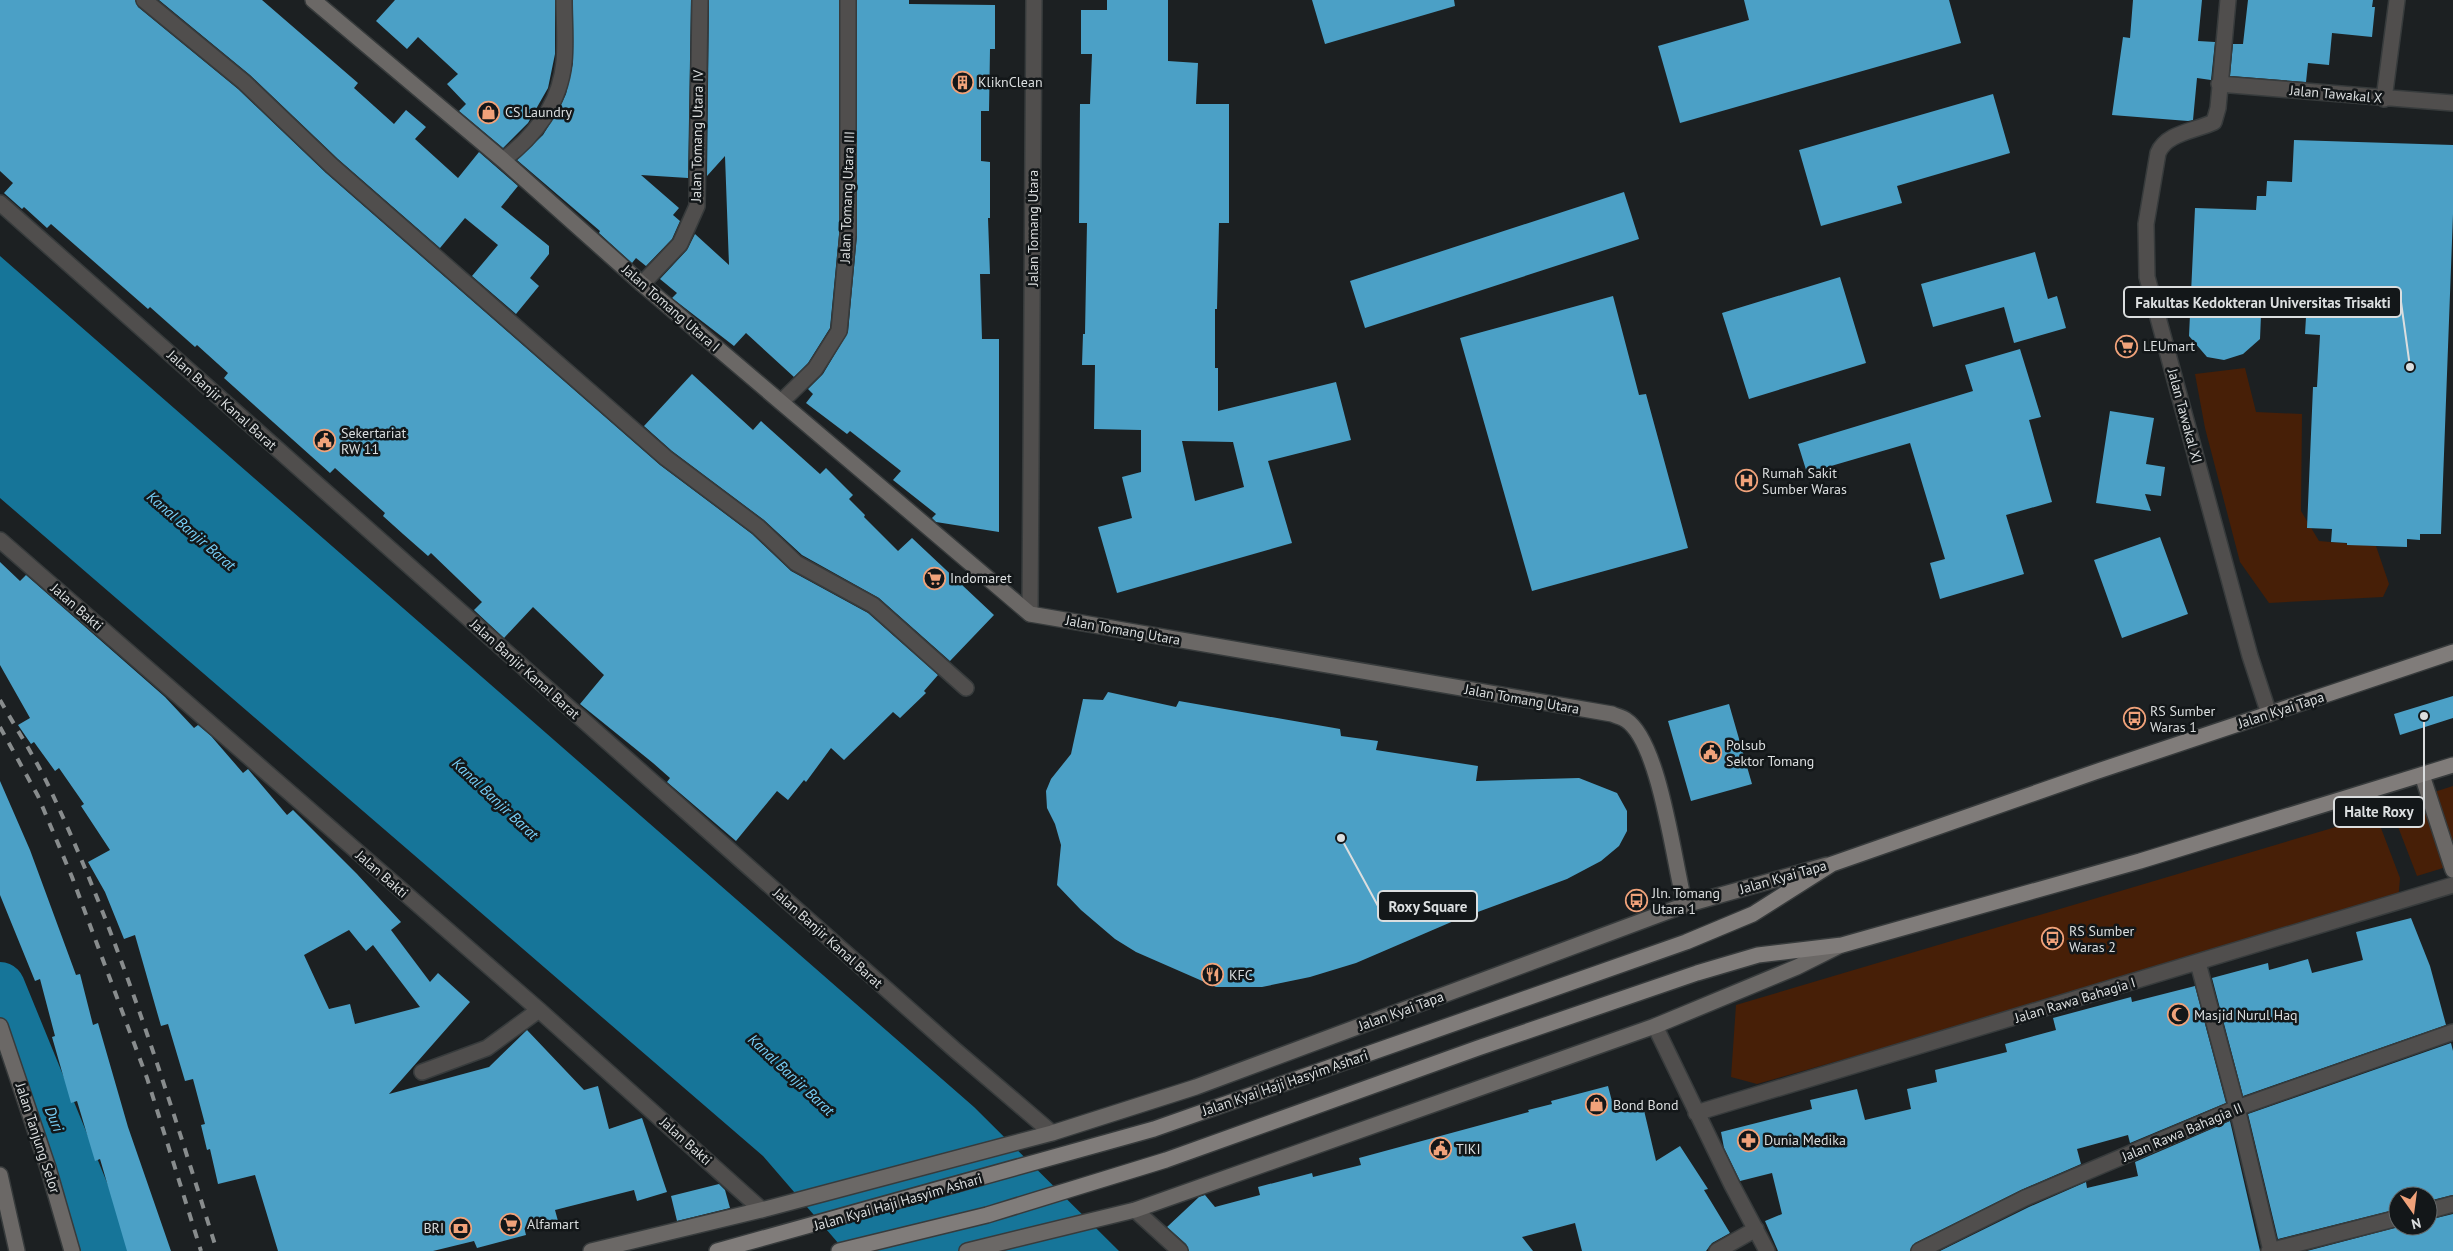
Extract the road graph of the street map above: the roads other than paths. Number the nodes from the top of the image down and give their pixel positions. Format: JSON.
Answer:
{"nodes":[{"id":1,"x":144,"y":0,"type":"edge"},
{"id":2,"x":313,"y":0,"type":"edge"},
{"id":3,"x":564,"y":0,"type":"edge"},
{"id":4,"x":700,"y":0,"type":"edge"},
{"id":5,"x":848,"y":0,"type":"edge"},
{"id":6,"x":1034,"y":0,"type":"edge"},
{"id":7,"x":2228,"y":0,"type":"edge"},
{"id":8,"x":2397,"y":0,"type":"edge"},
{"id":9,"x":2219,"y":84,"type":"junction"},
{"id":10,"x":2384,"y":99,"type":"junction"},
{"id":11,"x":2453,"y":103,"type":"edge"},
{"id":12,"x":503,"y":160,"type":"junction"},
{"id":13,"x":0,"y":203,"type":"edge"},
{"id":14,"x":642,"y":284,"type":"junction"},
{"id":15,"x":781,"y":402,"type":"junction"},
{"id":16,"x":0,"y":540,"type":"edge"},
{"id":17,"x":1030,"y":614,"type":"junction"},
{"id":18,"x":2453,"y":652,"type":"edge"},
{"id":19,"x":966,"y":688,"type":"dead end"},
{"id":20,"x":2269,"y":714,"type":"junction"},
{"id":21,"x":2453,"y":765,"type":"edge"},
{"id":22,"x":2422,"y":775,"type":"junction"},
{"id":23,"x":1832,"y":864,"type":"junction"},
{"id":24,"x":2453,"y":870,"type":"edge"},
{"id":25,"x":2453,"y":885,"type":"edge"},
{"id":26,"x":1685,"y":905,"type":"junction"},
{"id":27,"x":1842,"y":944,"type":"junction"},
{"id":28,"x":2198,"y":963,"type":"junction"},
{"id":29,"x":539,"y":1010,"type":"junction"},
{"id":30,"x":0,"y":1026,"type":"edge"},
{"id":31,"x":1656,"y":1026,"type":"junction"},
{"id":32,"x":2453,"y":1032,"type":"edge"},
{"id":33,"x":422,"y":1072,"type":"dead end"},
{"id":34,"x":2237,"y":1108,"type":"junction"},
{"id":35,"x":1696,"y":1113,"type":"junction"},
{"id":36,"x":1052,"y":1133,"type":"junction"},
{"id":37,"x":1031,"y":1139,"type":"joint"},
{"id":38,"x":0,"y":1175,"type":"edge"},
{"id":39,"x":2453,"y":1204,"type":"edge"},
{"id":40,"x":2438,"y":1208,"type":"edge"},
{"id":41,"x":765,"y":1209,"type":"junction"},
{"id":42,"x":1135,"y":1210,"type":"junction"},
{"id":43,"x":2388,"y":1221,"type":"edge"},
{"id":44,"x":1756,"y":1229,"type":"junction"},
{"id":45,"x":17,"y":1251,"type":"edge"},
{"id":46,"x":72,"y":1251,"type":"edge"},
{"id":47,"x":591,"y":1251,"type":"edge"},
{"id":48,"x":718,"y":1251,"type":"edge"},
{"id":49,"x":838,"y":1251,"type":"edge"},
{"id":50,"x":967,"y":1251,"type":"edge"},
{"id":51,"x":1180,"y":1251,"type":"edge"},
{"id":52,"x":1717,"y":1251,"type":"edge"},
{"id":53,"x":1767,"y":1251,"type":"edge"},
{"id":54,"x":1919,"y":1251,"type":"edge"},
{"id":55,"x":2270,"y":1251,"type":"edge"}],
"edges":[{"from":1,"to":19,"type":"street"},
{"from":2,"to":12,"type":"main road","name":"Jalan Tomang Utara I"},
{"from":3,"to":12,"type":"street"},
{"from":4,"to":14,"type":"street","name":"Jalan Tomang Utara IV"},
{"from":5,"to":15,"type":"street","name":"Jalan Tomang Utara III"},
{"from":6,"to":17,"type":"street","name":"Jalan Tomang Utara"},
{"from":7,"to":9,"type":"street","name":"Jalan Tawakal XI"},
{"from":8,"to":10,"type":"street"},
{"from":9,"to":10,"type":"street","name":"Jalan Tawakal X"},
{"from":9,"to":20,"type":"street","name":"Jalan Tawakal XI"},
{"from":10,"to":11,"type":"street","name":"Jalan Tawakal X"},
{"from":12,"to":14,"type":"main road","name":"Jalan Tomang Utara I"},
{"from":13,"to":36,"type":"street","name":"Jalan Banjir Kanal Barat"},
{"from":14,"to":15,"type":"main road","name":"Jalan Tomang Utara I"},
{"from":15,"to":17,"type":"main road","name":"Jalan Tomang Utara I"},
{"from":16,"to":29,"type":"street","name":"Jalan Bakti"},
{"from":17,"to":26,"type":"main road","name":"Jalan Tomang Utara"},
{"from":18,"to":20,"type":"main road","name":"Jalan Kyai Tapa"},
{"from":20,"to":23,"type":"main road","name":"Jalan Kyai Tapa"},
{"from":21,"to":22,"type":"main road"},
{"from":22,"to":24,"type":"main road"},
{"from":22,"to":27,"type":"main road"},
{"from":23,"to":26,"type":"main road","name":"Jalan Kyai Tapa"},
{"from":23,"to":48,"type":"main road","name":"Jalan Kyai Haji Hasyim Ashari"},
{"from":25,"to":28,"type":"street","name":"Jalan Rawa Bahagia I"},
{"from":26,"to":36,"type":"main road","name":"Jalan Kyai Tapa"},
{"from":27,"to":31,"type":"main road"},
{"from":27,"to":49,"type":"main road"},
{"from":28,"to":34,"type":"street"},
{"from":28,"to":35,"type":"street","name":"Jalan Rawa Bahagia I"},
{"from":29,"to":33,"type":"street"},
{"from":29,"to":41,"type":"street","name":"Jalan Bakti"},
{"from":30,"to":46,"type":"main road","name":"Jalan Tanjung Selor"},
{"from":31,"to":35,"type":"street"},
{"from":31,"to":42,"type":"main road"},
{"from":32,"to":34,"type":"street","name":"Jalan Rawa Bahagia II"},
{"from":34,"to":54,"type":"street","name":"Jalan Rawa Bahagia II"},
{"from":34,"to":55,"type":"street"},
{"from":35,"to":44,"type":"street"},
{"from":36,"to":37,"type":"main road","name":"Jalan Kyai Tapa"},
{"from":37,"to":41,"type":"main road","name":"Jalan Kyai Haji Hasyim Ashari"},
{"from":38,"to":45,"type":"main road"},
{"from":39,"to":40,"type":"street"},
{"from":41,"to":47,"type":"main road","name":"Jalan Kyai Haji Hasyim Ashari"},
{"from":42,"to":50,"type":"main road"},
{"from":42,"to":51,"type":"street"},
{"from":43,"to":55,"type":"street"},
{"from":44,"to":52,"type":"street"},
{"from":44,"to":53,"type":"street"}]}
